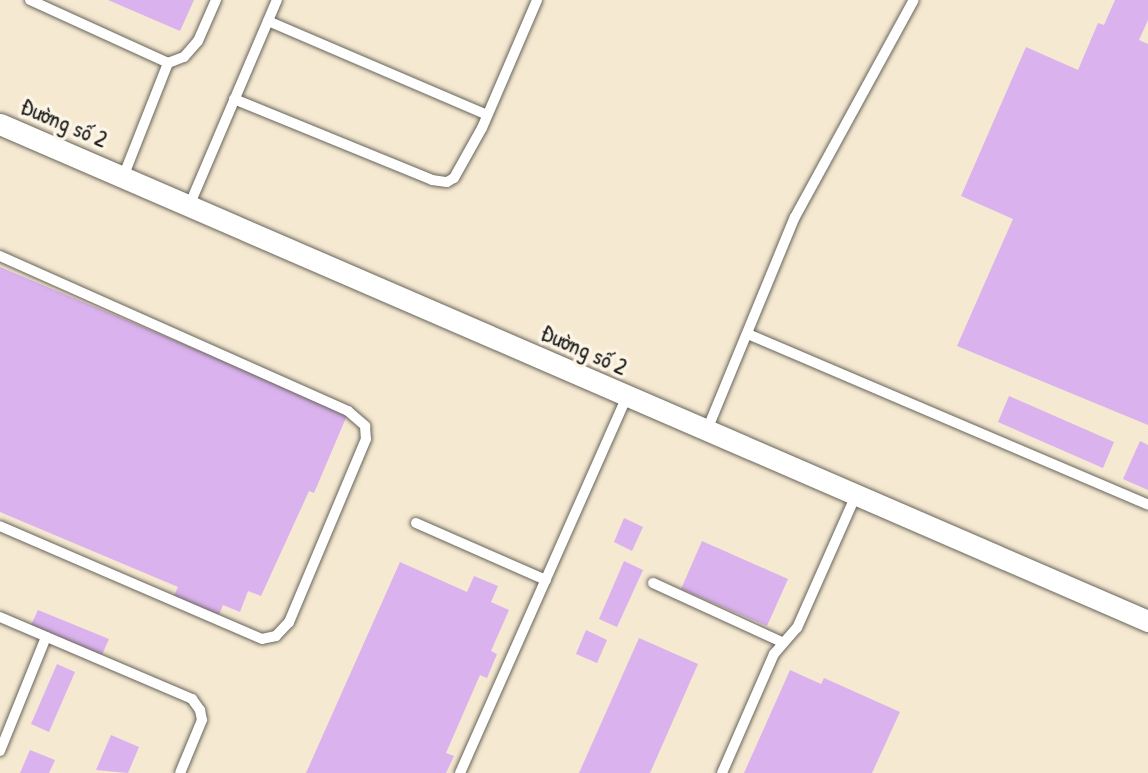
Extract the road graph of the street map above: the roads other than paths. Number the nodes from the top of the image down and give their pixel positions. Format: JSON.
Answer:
{"nodes":[{"id":1,"x":30,"y":0,"type":"edge"},
{"id":2,"x":216,"y":0,"type":"edge"},
{"id":3,"x":277,"y":0,"type":"edge"},
{"id":4,"x":537,"y":0,"type":"edge"},
{"id":5,"x":914,"y":0,"type":"edge"},
{"id":6,"x":268,"y":21,"type":"junction"},
{"id":7,"x":168,"y":64,"type":"junction"},
{"id":8,"x":234,"y":99,"type":"junction"},
{"id":9,"x":487,"y":115,"type":"junction"},
{"id":10,"x":0,"y":124,"type":"edge"},
{"id":11,"x":123,"y":177,"type":"junction"},
{"id":12,"x":189,"y":206,"type":"junction"},
{"id":13,"x":0,"y":256,"type":"edge"},
{"id":14,"x":748,"y":334,"type":"junction"},
{"id":15,"x":628,"y":397,"type":"junction"},
{"id":16,"x":707,"y":430,"type":"junction"},
{"id":17,"x":856,"y":495,"type":"junction"},
{"id":18,"x":1148,"y":505,"type":"edge"},
{"id":19,"x":416,"y":523,"type":"dead end"},
{"id":20,"x":0,"y":526,"type":"edge"},
{"id":21,"x":546,"y":580,"type":"junction"},
{"id":22,"x":653,"y":583,"type":"dead end"},
{"id":23,"x":0,"y":617,"type":"edge"},
{"id":24,"x":1148,"y":621,"type":"edge"},
{"id":25,"x":46,"y":637,"type":"junction"},
{"id":26,"x":782,"y":642,"type":"junction"},
{"id":27,"x":0,"y":751,"type":"edge"},
{"id":28,"x":180,"y":773,"type":"edge"},
{"id":29,"x":460,"y":773,"type":"edge"},
{"id":30,"x":722,"y":773,"type":"edge"}],
"edges":[{"from":1,"to":7,"type":"lane"},
{"from":2,"to":7,"type":"lane"},
{"from":3,"to":6,"type":"lane"},
{"from":4,"to":9,"type":"lane"},
{"from":5,"to":14,"type":"lane"},
{"from":6,"to":8,"type":"lane"},
{"from":6,"to":9,"type":"lane"},
{"from":7,"to":11,"type":"lane"},
{"from":8,"to":9,"type":"lane"},
{"from":8,"to":12,"type":"lane"},
{"from":10,"to":11,"type":"street","name":"Đường số 2"},
{"from":11,"to":12,"type":"street","name":"Đường số 2"},
{"from":12,"to":15,"type":"street","name":"Đường số 2"},
{"from":13,"to":20,"type":"lane"},
{"from":14,"to":16,"type":"lane"},
{"from":14,"to":18,"type":"lane"},
{"from":15,"to":16,"type":"street","name":"Đường số 2"},
{"from":15,"to":21,"type":"lane"},
{"from":16,"to":17,"type":"street","name":"Đường số 2"},
{"from":17,"to":24,"type":"street","name":"Đường số 2"},
{"from":17,"to":26,"type":"lane"},
{"from":19,"to":21,"type":"lane"},
{"from":21,"to":29,"type":"lane"},
{"from":22,"to":26,"type":"lane"},
{"from":23,"to":25,"type":"lane"},
{"from":25,"to":27,"type":"lane"},
{"from":25,"to":28,"type":"lane"},
{"from":26,"to":30,"type":"lane"}]}
